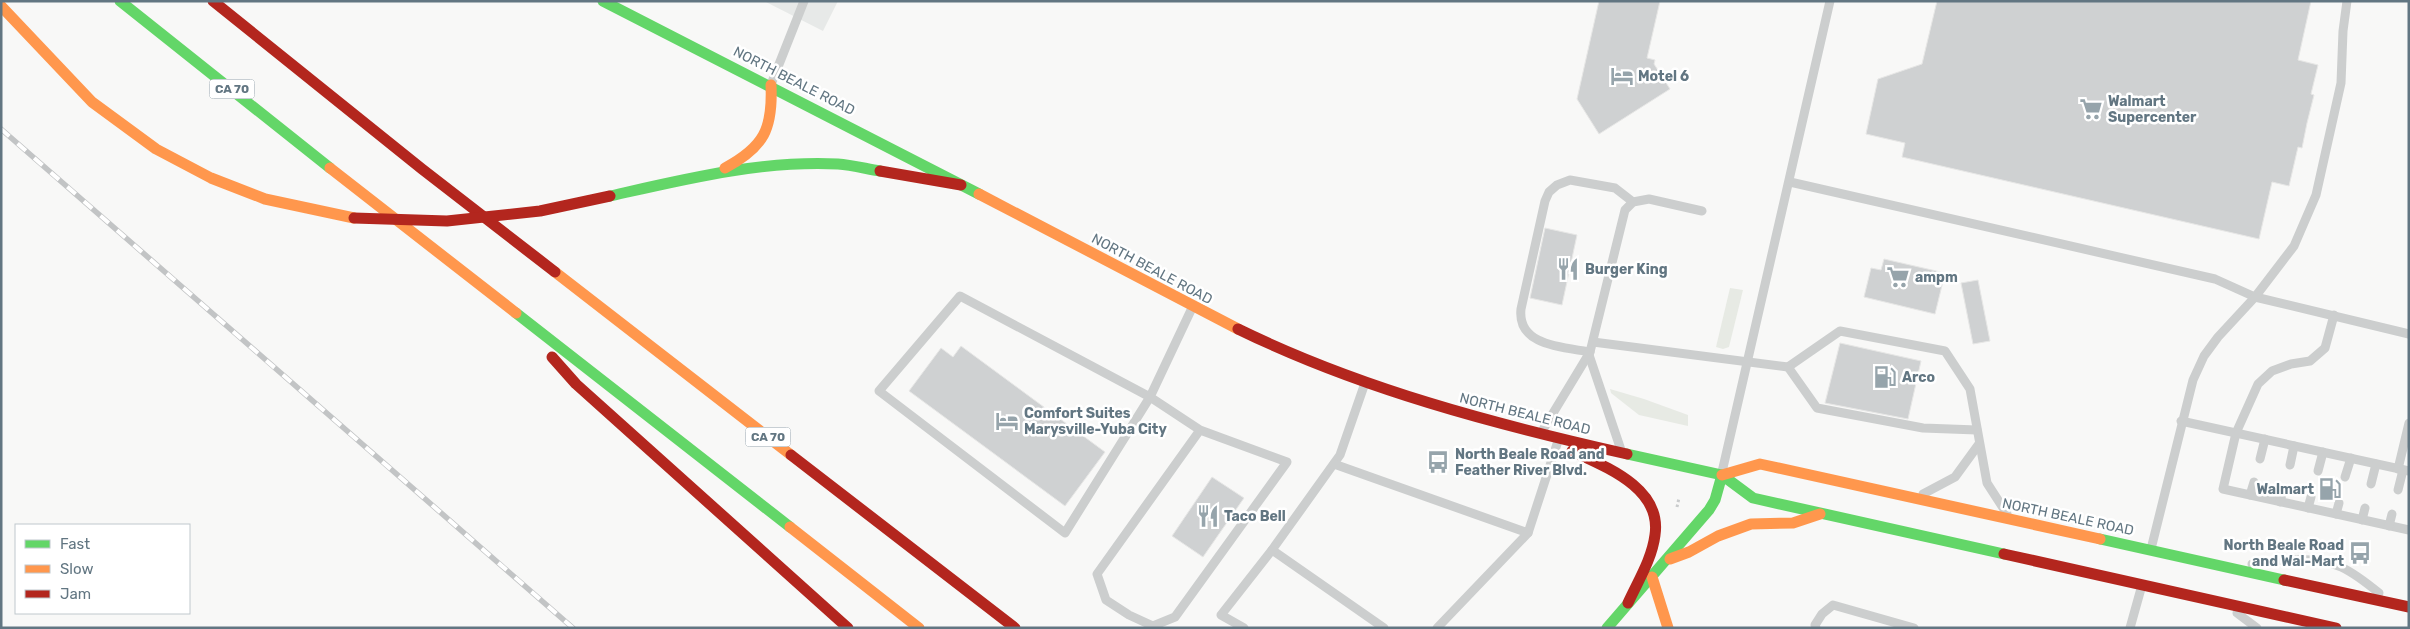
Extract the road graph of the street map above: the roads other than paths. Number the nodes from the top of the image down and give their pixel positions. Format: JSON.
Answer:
{"nodes":[{"id":1,"x":120,"y":1,"type":"edge"},
{"id":2,"x":213,"y":1,"type":"edge"},
{"id":3,"x":603,"y":1,"type":"edge"},
{"id":4,"x":804,"y":1,"type":"edge"},
{"id":5,"x":1830,"y":1,"type":"edge"},
{"id":6,"x":2347,"y":1,"type":"edge"},
{"id":7,"x":1,"y":6,"type":"edge"},
{"id":8,"x":771,"y":85,"type":"junction"},
{"id":9,"x":714,"y":173,"type":"junction"},
{"id":10,"x":1790,"y":182,"type":"junction"},
{"id":11,"x":961,"y":185,"type":"junction"},
{"id":12,"x":1633,"y":202,"type":"junction"},
{"id":13,"x":1702,"y":211,"type":"dead end"},
{"id":14,"x":2255,"y":297,"type":"junction"},
{"id":15,"x":506,"y":305,"type":"junction"},
{"id":16,"x":1192,"y":308,"type":"junction"},
{"id":17,"x":2334,"y":315,"type":"junction"},
{"id":18,"x":2409,"y":334,"type":"edge"},
{"id":19,"x":1593,"y":342,"type":"junction"},
{"id":20,"x":1590,"y":353,"type":"junction"},
{"id":21,"x":1748,"y":362,"type":"junction"},
{"id":22,"x":1788,"y":367,"type":"junction"},
{"id":23,"x":1365,"y":382,"type":"junction"},
{"id":24,"x":1150,"y":397,"type":"junction"},
{"id":25,"x":2181,"y":421,"type":"junction"},
{"id":26,"x":2409,"y":423,"type":"edge"},
{"id":27,"x":1200,"y":430,"type":"junction"},
{"id":28,"x":1977,"y":430,"type":"junction"},
{"id":29,"x":2236,"y":433,"type":"junction"},
{"id":30,"x":1540,"y":434,"type":"junction"},
{"id":31,"x":2265,"y":439,"type":"junction"},
{"id":32,"x":1557,"y":444,"type":"junction"},
{"id":33,"x":1979,"y":444,"type":"junction"},
{"id":34,"x":2294,"y":446,"type":"junction"},
{"id":35,"x":2323,"y":452,"type":"junction"},
{"id":36,"x":1621,"y":453,"type":"junction"},
{"id":37,"x":2351,"y":458,"type":"junction"},
{"id":38,"x":2260,"y":459,"type":"dead end"},
{"id":39,"x":1334,"y":464,"type":"junction"},
{"id":40,"x":2376,"y":464,"type":"junction"},
{"id":41,"x":2290,"y":465,"type":"dead end"},
{"id":42,"x":2403,"y":470,"type":"edge"},
{"id":43,"x":2318,"y":471,"type":"dead end"},
{"id":44,"x":1722,"y":475,"type":"junction"},
{"id":45,"x":2345,"y":477,"type":"dead end"},
{"id":46,"x":2254,"y":482,"type":"dead end"},
{"id":47,"x":2371,"y":484,"type":"dead end"},
{"id":48,"x":2283,"y":490,"type":"dead end"},
{"id":49,"x":2398,"y":490,"type":"dead end"},
{"id":50,"x":2250,"y":495,"type":"junction"},
{"id":51,"x":2311,"y":496,"type":"dead end"},
{"id":52,"x":1915,"y":499,"type":"junction"},
{"id":53,"x":2280,"y":502,"type":"junction"},
{"id":54,"x":2339,"y":503,"type":"dead end"},
{"id":55,"x":2308,"y":508,"type":"junction"},
{"id":56,"x":2365,"y":508,"type":"dead end"},
{"id":57,"x":1822,"y":513,"type":"junction"},
{"id":58,"x":2336,"y":514,"type":"junction"},
{"id":59,"x":2392,"y":514,"type":"dead end"},
{"id":60,"x":2011,"y":520,"type":"junction"},
{"id":61,"x":2362,"y":520,"type":"junction"},
{"id":62,"x":2389,"y":526,"type":"junction"},
{"id":63,"x":2409,"y":530,"type":"edge"},
{"id":64,"x":1528,"y":533,"type":"junction"},
{"id":65,"x":1272,"y":550,"type":"junction"},
{"id":66,"x":2151,"y":550,"type":"junction"},
{"id":67,"x":1666,"y":560,"type":"junction"},
{"id":68,"x":2232,"y":568,"type":"junction"},
{"id":69,"x":1652,"y":577,"type":"junction"},
{"id":70,"x":2142,"y":585,"type":"junction"},
{"id":71,"x":2391,"y":602,"type":"junction"},
{"id":72,"x":2226,"y":603,"type":"junction"},
{"id":73,"x":1628,"y":604,"type":"junction"},
{"id":74,"x":2409,"y":607,"type":"edge"},
{"id":75,"x":848,"y":628,"type":"edge"},
{"id":76,"x":919,"y":628,"type":"edge"},
{"id":77,"x":1015,"y":628,"type":"edge"},
{"id":78,"x":1244,"y":628,"type":"edge"},
{"id":79,"x":1384,"y":628,"type":"edge"},
{"id":80,"x":1437,"y":628,"type":"edge"},
{"id":81,"x":1607,"y":628,"type":"edge"},
{"id":82,"x":1668,"y":628,"type":"edge"},
{"id":83,"x":1816,"y":628,"type":"edge"},
{"id":84,"x":1914,"y":628,"type":"edge"},
{"id":85,"x":2130,"y":628,"type":"edge"},
{"id":86,"x":2257,"y":628,"type":"edge"},
{"id":87,"x":2336,"y":628,"type":"edge"}],
"edges":[{"from":1,"to":15,"type":"main road","number":"CA 70"},
{"from":2,"to":77,"type":"main road","number":"CA 70"},
{"from":3,"to":8,"type":"main road","name":"NORTH BEALE ROAD"},
{"from":4,"to":8,"type":"lane"},
{"from":5,"to":10,"type":"lane"},
{"from":6,"to":14,"type":"lane"},
{"from":7,"to":9,"type":"main road"},
{"from":8,"to":9,"type":"main road"},
{"from":8,"to":11,"type":"main road","name":"NORTH BEALE ROAD"},
{"from":9,"to":11,"type":"main road"},
{"from":10,"to":14,"type":"lane"},
{"from":10,"to":21,"type":"lane"},
{"from":11,"to":16,"type":"main road","name":"NORTH BEALE ROAD"},
{"from":12,"to":13,"type":"lane"},
{"from":12,"to":19,"type":"lane"},
{"from":12,"to":20,"type":"lane"},
{"from":14,"to":17,"type":"lane"},
{"from":14,"to":25,"type":"lane"},
{"from":15,"to":75,"type":"main road"},
{"from":15,"to":76,"type":"main road","number":"CA 70"},
{"from":16,"to":23,"type":"main road","name":"NORTH BEALE ROAD"},
{"from":16,"to":24,"type":"lane"},
{"from":17,"to":18,"type":"lane"},
{"from":17,"to":29,"type":"lane"},
{"from":19,"to":20,"type":"lane"},
{"from":19,"to":21,"type":"lane"},
{"from":20,"to":30,"type":"lane"},
{"from":20,"to":36,"type":"lane"},
{"from":21,"to":22,"type":"lane"},
{"from":21,"to":44,"type":"lane"},
{"from":22,"to":28,"type":"lane"},
{"from":22,"to":28,"type":"lane"},
{"from":23,"to":30,"type":"main road","name":"NORTH BEALE ROAD"},
{"from":23,"to":39,"type":"lane"},
{"from":24,"to":24,"type":"lane"},
{"from":24,"to":27,"type":"lane"},
{"from":25,"to":29,"type":"lane"},
{"from":25,"to":66,"type":"lane"},
{"from":26,"to":42,"type":"lane"},
{"from":27,"to":27,"type":"lane"},
{"from":28,"to":33,"type":"lane"},
{"from":29,"to":31,"type":"lane"},
{"from":29,"to":50,"type":"lane"},
{"from":30,"to":32,"type":"main road"},
{"from":30,"to":36,"type":"main road","name":"NORTH BEALE ROAD"},
{"from":31,"to":34,"type":"lane"},
{"from":31,"to":38,"type":"lane"},
{"from":32,"to":64,"type":"lane"},
{"from":32,"to":73,"type":"main road"},
{"from":33,"to":52,"type":"lane"},
{"from":33,"to":60,"type":"lane"},
{"from":34,"to":35,"type":"lane"},
{"from":34,"to":41,"type":"lane"},
{"from":35,"to":37,"type":"lane"},
{"from":35,"to":43,"type":"lane"},
{"from":36,"to":44,"type":"main road","name":"NORTH BEALE ROAD"},
{"from":37,"to":40,"type":"lane"},
{"from":37,"to":45,"type":"lane"},
{"from":39,"to":64,"type":"lane"},
{"from":39,"to":65,"type":"lane"},
{"from":40,"to":42,"type":"lane"},
{"from":40,"to":47,"type":"lane"},
{"from":42,"to":49,"type":"lane"},
{"from":44,"to":52,"type":"main road","name":"NORTH BEALE ROAD"},
{"from":44,"to":57,"type":"main road","name":"NORTH BEALE ROAD"},
{"from":44,"to":67,"type":"main road"},
{"from":46,"to":50,"type":"lane"},
{"from":48,"to":53,"type":"lane"},
{"from":50,"to":53,"type":"lane"},
{"from":51,"to":55,"type":"lane"},
{"from":52,"to":60,"type":"main road","name":"NORTH BEALE ROAD"},
{"from":53,"to":55,"type":"lane"},
{"from":54,"to":58,"type":"lane"},
{"from":55,"to":58,"type":"lane"},
{"from":56,"to":61,"type":"lane"},
{"from":57,"to":67,"type":"main road"},
{"from":57,"to":70,"type":"main road","name":"NORTH BEALE ROAD"},
{"from":58,"to":61,"type":"lane"},
{"from":59,"to":62,"type":"lane"},
{"from":60,"to":66,"type":"main road","name":"NORTH BEALE ROAD"},
{"from":61,"to":62,"type":"lane"},
{"from":62,"to":63,"type":"lane"},
{"from":64,"to":80,"type":"lane"},
{"from":65,"to":78,"type":"lane"},
{"from":65,"to":79,"type":"lane"},
{"from":66,"to":68,"type":"main road","name":"NORTH BEALE ROAD"},
{"from":67,"to":69,"type":"main road"},
{"from":68,"to":71,"type":"main road","name":"NORTH BEALE ROAD"},
{"from":68,"to":71,"type":"lane"},
{"from":69,"to":73,"type":"main road"},
{"from":69,"to":82,"type":"main road"},
{"from":70,"to":72,"type":"main road","name":"NORTH BEALE ROAD"},
{"from":70,"to":85,"type":"lane"},
{"from":71,"to":74,"type":"main road","name":"NORTH BEALE ROAD"},
{"from":72,"to":86,"type":"lane"},
{"from":72,"to":87,"type":"main road","name":"NORTH BEALE ROAD"},
{"from":73,"to":81,"type":"main road"},
{"from":83,"to":84,"type":"lane"}]}
